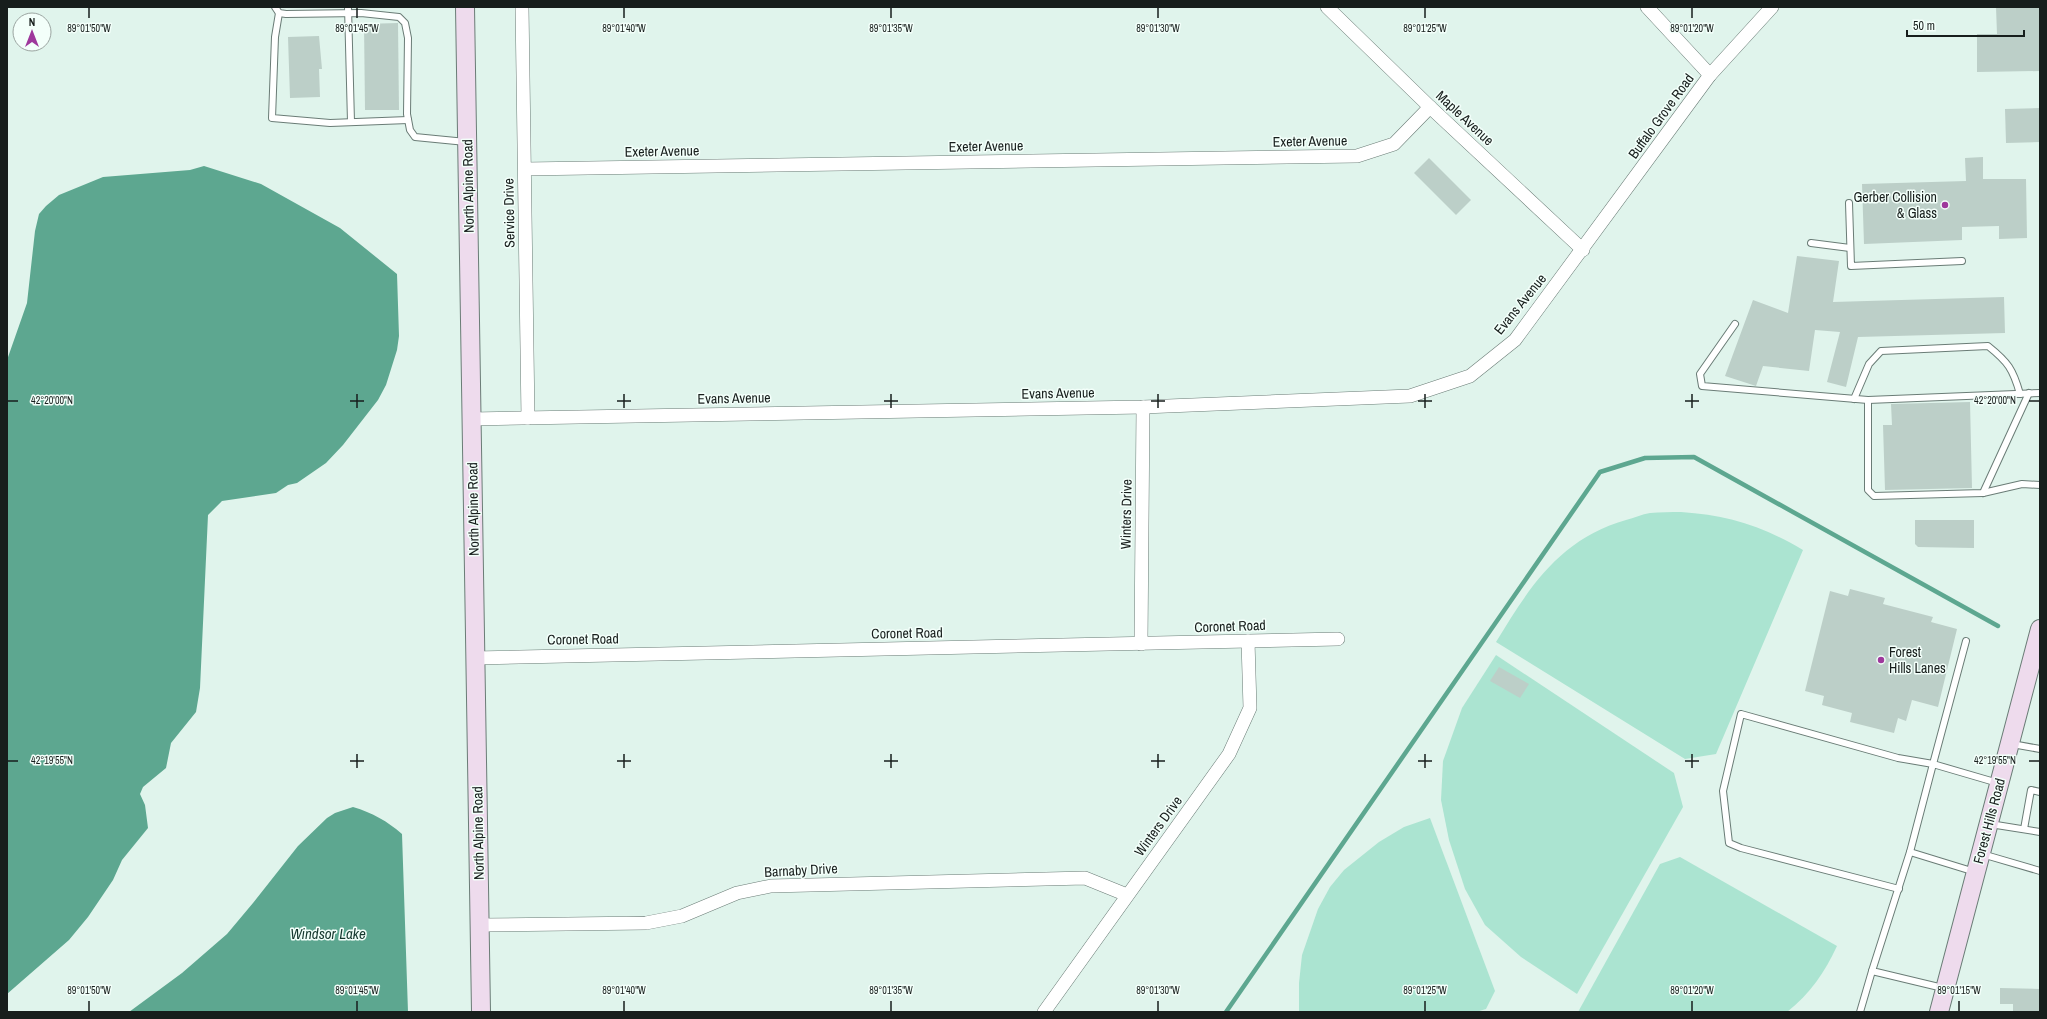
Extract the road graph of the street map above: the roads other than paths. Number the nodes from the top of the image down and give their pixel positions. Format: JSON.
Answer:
{"nodes":[{"id":1,"x":465,"y":7,"type":"edge"},
{"id":2,"x":522,"y":7,"type":"edge"},
{"id":3,"x":1327,"y":7,"type":"edge"},
{"id":4,"x":1647,"y":7,"type":"edge"},
{"id":5,"x":1772,"y":7,"type":"edge"},
{"id":6,"x":277,"y":10,"type":"edge"},
{"id":7,"x":348,"y":10,"type":"edge"},
{"id":8,"x":1710,"y":75,"type":"junction"},
{"id":9,"x":1430,"y":107,"type":"junction"},
{"id":10,"x":408,"y":120,"type":"junction"},
{"id":11,"x":351,"y":122,"type":"junction"},
{"id":12,"x":467,"y":142,"type":"junction"},
{"id":13,"x":525,"y":169,"type":"junction"},
{"id":14,"x":1849,"y":203,"type":"dead end"},
{"id":15,"x":1811,"y":243,"type":"dead end"},
{"id":16,"x":1850,"y":248,"type":"junction"},
{"id":17,"x":1583,"y":250,"type":"junction"},
{"id":18,"x":1962,"y":261,"type":"dead end"},
{"id":19,"x":1736,"y":324,"type":"dead end"},
{"id":20,"x":2029,"y":393,"type":"junction"},
{"id":21,"x":2040,"y":393,"type":"edge"},
{"id":22,"x":2020,"y":394,"type":"junction"},
{"id":23,"x":1854,"y":399,"type":"junction"},
{"id":24,"x":1868,"y":400,"type":"junction"},
{"id":25,"x":1143,"y":407,"type":"junction"},
{"id":26,"x":528,"y":418,"type":"junction"},
{"id":27,"x":472,"y":419,"type":"junction"},
{"id":28,"x":2040,"y":485,"type":"edge"},
{"id":29,"x":1983,"y":493,"type":"junction"},
{"id":30,"x":2040,"y":629,"type":"edge"},
{"id":31,"x":1338,"y":639,"type":"dead end"},
{"id":32,"x":1248,"y":641,"type":"junction"},
{"id":33,"x":1966,"y":641,"type":"dead end"},
{"id":34,"x":1141,"y":644,"type":"junction"},
{"id":35,"x":476,"y":658,"type":"junction"},
{"id":36,"x":2011,"y":743,"type":"junction"},
{"id":37,"x":2040,"y":749,"type":"edge"},
{"id":38,"x":1933,"y":764,"type":"junction"},
{"id":39,"x":1999,"y":783,"type":"junction"},
{"id":40,"x":2040,"y":792,"type":"edge"},
{"id":41,"x":1988,"y":823,"type":"junction"},
{"id":42,"x":2024,"y":829,"type":"junction"},
{"id":43,"x":2040,"y":832,"type":"edge"},
{"id":44,"x":1910,"y":852,"type":"junction"},
{"id":45,"x":1980,"y":853,"type":"junction"},
{"id":46,"x":2040,"y":871,"type":"edge"},
{"id":47,"x":1976,"y":872,"type":"junction"},
{"id":48,"x":1899,"y":889,"type":"junction"},
{"id":49,"x":1127,"y":895,"type":"junction"},
{"id":50,"x":480,"y":925,"type":"junction"},
{"id":51,"x":1872,"y":971,"type":"junction"},
{"id":52,"x":1945,"y":989,"type":"junction"},
{"id":53,"x":481,"y":1012,"type":"edge"},
{"id":54,"x":1044,"y":1012,"type":"edge"},
{"id":55,"x":1860,"y":1012,"type":"edge"},
{"id":56,"x":1939,"y":1012,"type":"edge"}],
"edges":[{"from":1,"to":12,"type":"main road","name":"North Alpine Road"},
{"from":2,"to":13,"type":"street","name":"Service Drive"},
{"from":3,"to":9,"type":"street","name":"Maple Avenue"},
{"from":4,"to":8,"type":"street"},
{"from":5,"to":8,"type":"street","name":"Buffalo Grove Road"},
{"from":6,"to":7,"type":"lane"},
{"from":6,"to":11,"type":"lane"},
{"from":7,"to":10,"type":"lane"},
{"from":7,"to":11,"type":"lane"},
{"from":8,"to":17,"type":"street","name":"Buffalo Grove Road"},
{"from":9,"to":13,"type":"street","name":"Exeter Avenue"},
{"from":9,"to":17,"type":"street","name":"Maple Avenue"},
{"from":10,"to":11,"type":"lane"},
{"from":10,"to":12,"type":"lane"},
{"from":12,"to":27,"type":"main road","name":"North Alpine Road"},
{"from":13,"to":26,"type":"street","name":"Service Drive"},
{"from":14,"to":16,"type":"lane"},
{"from":15,"to":16,"type":"lane"},
{"from":16,"to":18,"type":"lane"},
{"from":17,"to":25,"type":"street","name":"Evans Avenue"},
{"from":19,"to":23,"type":"lane"},
{"from":20,"to":21,"type":"lane"},
{"from":20,"to":22,"type":"lane"},
{"from":20,"to":29,"type":"lane"},
{"from":22,"to":23,"type":"lane"},
{"from":22,"to":24,"type":"lane"},
{"from":23,"to":24,"type":"lane"},
{"from":24,"to":29,"type":"lane"},
{"from":25,"to":26,"type":"street","name":"Evans Avenue"},
{"from":25,"to":34,"type":"street","name":"Winters Drive"},
{"from":26,"to":27,"type":"street","name":"Evans Avenue"},
{"from":27,"to":35,"type":"main road","name":"North Alpine Road"},
{"from":28,"to":29,"type":"lane"},
{"from":30,"to":36,"type":"main road","name":"Forest Hills Road"},
{"from":31,"to":32,"type":"street","name":"Coronet Road"},
{"from":32,"to":34,"type":"street","name":"Coronet Road"},
{"from":32,"to":49,"type":"street","name":"Winters Drive"},
{"from":33,"to":38,"type":"lane"},
{"from":34,"to":35,"type":"street","name":"Coronet Road"},
{"from":35,"to":50,"type":"main road","name":"North Alpine Road"},
{"from":36,"to":37,"type":"lane"},
{"from":36,"to":39,"type":"main road","name":"Forest Hills Road"},
{"from":38,"to":39,"type":"lane"},
{"from":38,"to":44,"type":"lane"},
{"from":38,"to":48,"type":"lane"},
{"from":39,"to":41,"type":"main road","name":"Forest Hills Road"},
{"from":40,"to":42,"type":"lane"},
{"from":41,"to":42,"type":"lane"},
{"from":41,"to":45,"type":"main road","name":"Forest Hills Road"},
{"from":42,"to":43,"type":"lane"},
{"from":44,"to":47,"type":"lane"},
{"from":44,"to":48,"type":"lane"},
{"from":45,"to":46,"type":"lane"},
{"from":45,"to":47,"type":"main road","name":"Forest Hills Road"},
{"from":47,"to":52,"type":"main road","name":"Forest Hills Road"},
{"from":48,"to":51,"type":"lane"},
{"from":49,"to":50,"type":"street","name":"Barnaby Drive"},
{"from":49,"to":54,"type":"street","name":"Winters Drive"},
{"from":50,"to":53,"type":"main road","name":"North Alpine Road"},
{"from":51,"to":52,"type":"lane"},
{"from":51,"to":55,"type":"lane"},
{"from":52,"to":56,"type":"main road","name":"Forest Hills Road"}]}
